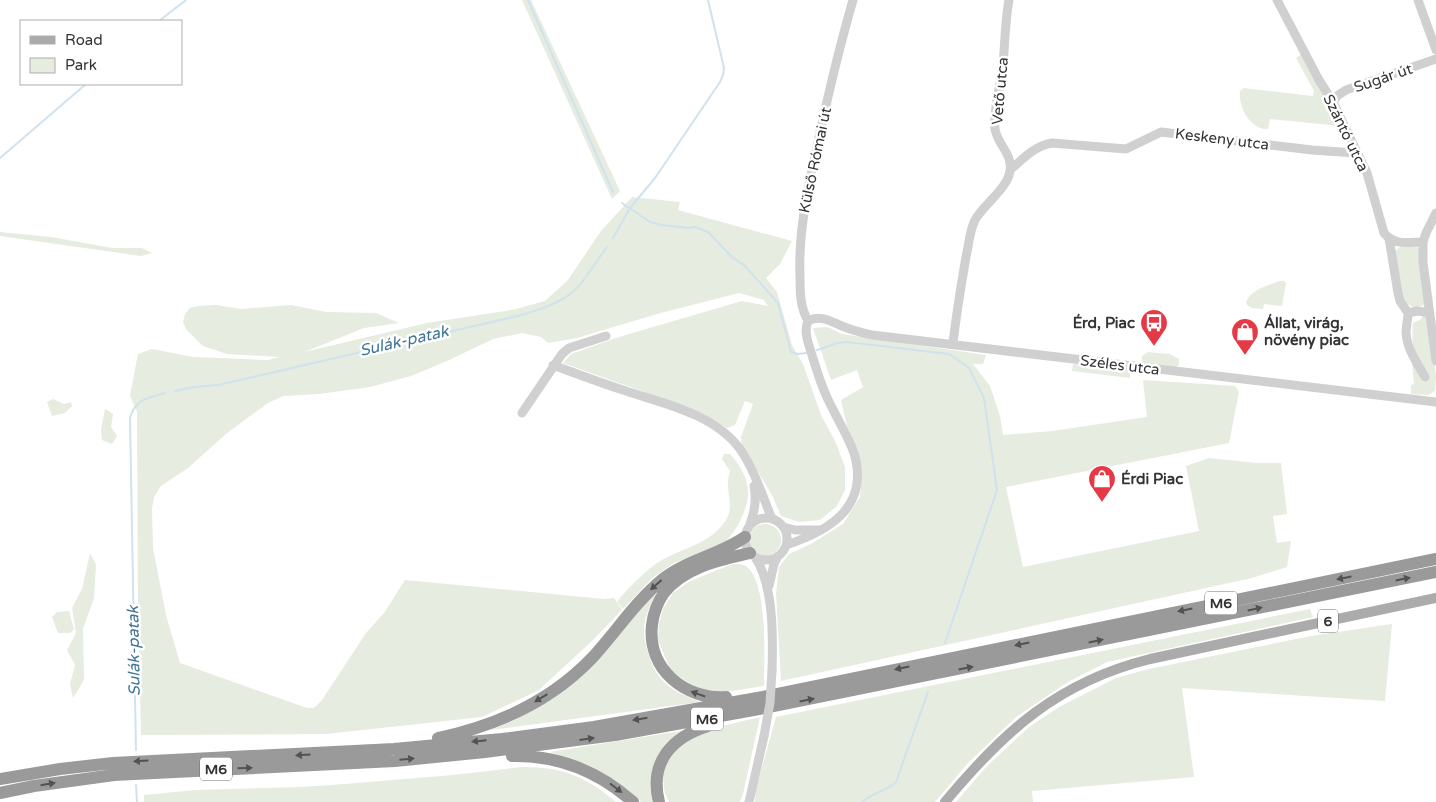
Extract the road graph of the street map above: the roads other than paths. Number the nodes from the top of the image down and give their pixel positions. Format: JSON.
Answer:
{"nodes":[{"id":1,"x":853,"y":0,"type":"edge"},
{"id":2,"x":1008,"y":0,"type":"edge"},
{"id":3,"x":1277,"y":0,"type":"edge"},
{"id":4,"x":1418,"y":0,"type":"edge"},
{"id":5,"x":1436,"y":50,"type":"edge"},
{"id":6,"x":1436,"y":59,"type":"edge"},
{"id":7,"x":1333,"y":102,"type":"junction"},
{"id":8,"x":1356,"y":152,"type":"junction"},
{"id":9,"x":1010,"y":170,"type":"junction"},
{"id":10,"x":1436,"y":213,"type":"edge"},
{"id":11,"x":1389,"y":238,"type":"junction"},
{"id":12,"x":1423,"y":242,"type":"junction"},
{"id":13,"x":1432,"y":308,"type":"edge"},
{"id":14,"x":1408,"y":313,"type":"junction"},
{"id":15,"x":808,"y":321,"type":"junction"},
{"id":16,"x":606,"y":336,"type":"dead end"},
{"id":17,"x":953,"y":344,"type":"junction"},
{"id":18,"x":1436,"y":361,"type":"edge"},
{"id":19,"x":553,"y":365,"type":"junction"},
{"id":20,"x":1425,"y":377,"type":"dead end"},
{"id":21,"x":1436,"y":402,"type":"edge"},
{"id":22,"x":522,"y":413,"type":"dead end"},
{"id":23,"x":753,"y":476,"type":"junction"},
{"id":24,"x":772,"y":519,"type":"junction"},
{"id":25,"x":783,"y":527,"type":"junction"},
{"id":26,"x":821,"y":530,"type":"junction"},
{"id":27,"x":747,"y":532,"type":"junction"},
{"id":28,"x":786,"y":545,"type":"junction"},
{"id":29,"x":752,"y":555,"type":"junction"},
{"id":30,"x":778,"y":556,"type":"junction"},
{"id":31,"x":1435,"y":566,"type":"edge"},
{"id":32,"x":768,"y":591,"type":"junction"},
{"id":33,"x":1436,"y":598,"type":"edge"},
{"id":34,"x":763,"y":697,"type":"junction"},
{"id":35,"x":759,"y":709,"type":"junction"},
{"id":36,"x":352,"y":752,"type":"junction"},
{"id":37,"x":434,"y":757,"type":"junction"},
{"id":38,"x":0,"y":779,"type":"edge"},
{"id":39,"x":0,"y":793,"type":"edge"},
{"id":40,"x":633,"y":802,"type":"edge"},
{"id":41,"x":659,"y":802,"type":"edge"},
{"id":42,"x":748,"y":802,"type":"edge"},
{"id":43,"x":945,"y":802,"type":"edge"}],
"edges":[{"from":1,"to":15,"type":"street","name":"Külső Római út"},
{"from":2,"to":9,"type":"street","name":"Vető utca"},
{"from":3,"to":7,"type":"street","name":"Szántó utca"},
{"from":4,"to":5,"type":"street"},
{"from":6,"to":7,"type":"street","name":"Sugár út"},
{"from":7,"to":8,"type":"street","name":"Szántó utca"},
{"from":8,"to":9,"type":"street","name":"Keskeny utca"},
{"from":8,"to":11,"type":"street","name":"Szántó utca"},
{"from":9,"to":17,"type":"street"},
{"from":10,"to":12,"type":"street"},
{"from":11,"to":12,"type":"street"},
{"from":11,"to":14,"type":"street","name":"Szántó utca"},
{"from":12,"to":13,"type":"street"},
{"from":13,"to":14,"type":"street"},
{"from":13,"to":18,"type":"street"},
{"from":14,"to":20,"type":"street"},
{"from":15,"to":17,"type":"street","name":"Széles utca"},
{"from":15,"to":26,"type":"street","name":"Külső Római út"},
{"from":16,"to":19,"type":"street"},
{"from":17,"to":21,"type":"street","name":"Széles utca"},
{"from":19,"to":22,"type":"street"},
{"from":19,"to":23,"type":"street"},
{"from":23,"to":24,"type":"street"},
{"from":23,"to":27,"type":"street"},
{"from":24,"to":25,"type":"street"},
{"from":24,"to":27,"type":"street"},
{"from":25,"to":26,"type":"street"},
{"from":25,"to":28,"type":"street"},
{"from":26,"to":28,"type":"street","name":"Külső Római út"},
{"from":27,"to":29,"type":"street"},
{"from":27,"to":36,"type":"highway","one_way":true},
{"from":28,"to":30,"type":"street"},
{"from":29,"to":30,"type":"street"},
{"from":29,"to":32,"type":"street"},
{"from":34,"to":29,"type":"highway","one_way":true},
{"from":30,"to":32,"type":"street"},
{"from":31,"to":34,"type":"highway","number":"M6","one_way":true},
{"from":35,"to":31,"type":"highway","number":"M6","one_way":true},
{"from":32,"to":42,"type":"street","bridge":true},
{"from":33,"to":43,"type":"main road","number":"6"},
{"from":34,"to":36,"type":"highway","number":"M6","one_way":true},
{"from":37,"to":35,"type":"highway","number":"M6","one_way":true},
{"from":35,"to":41,"type":"highway"},
{"from":36,"to":38,"type":"highway","number":"M6","one_way":true},
{"from":39,"to":37,"type":"highway","number":"M6","one_way":true},
{"from":37,"to":40,"type":"highway","one_way":true}]}
